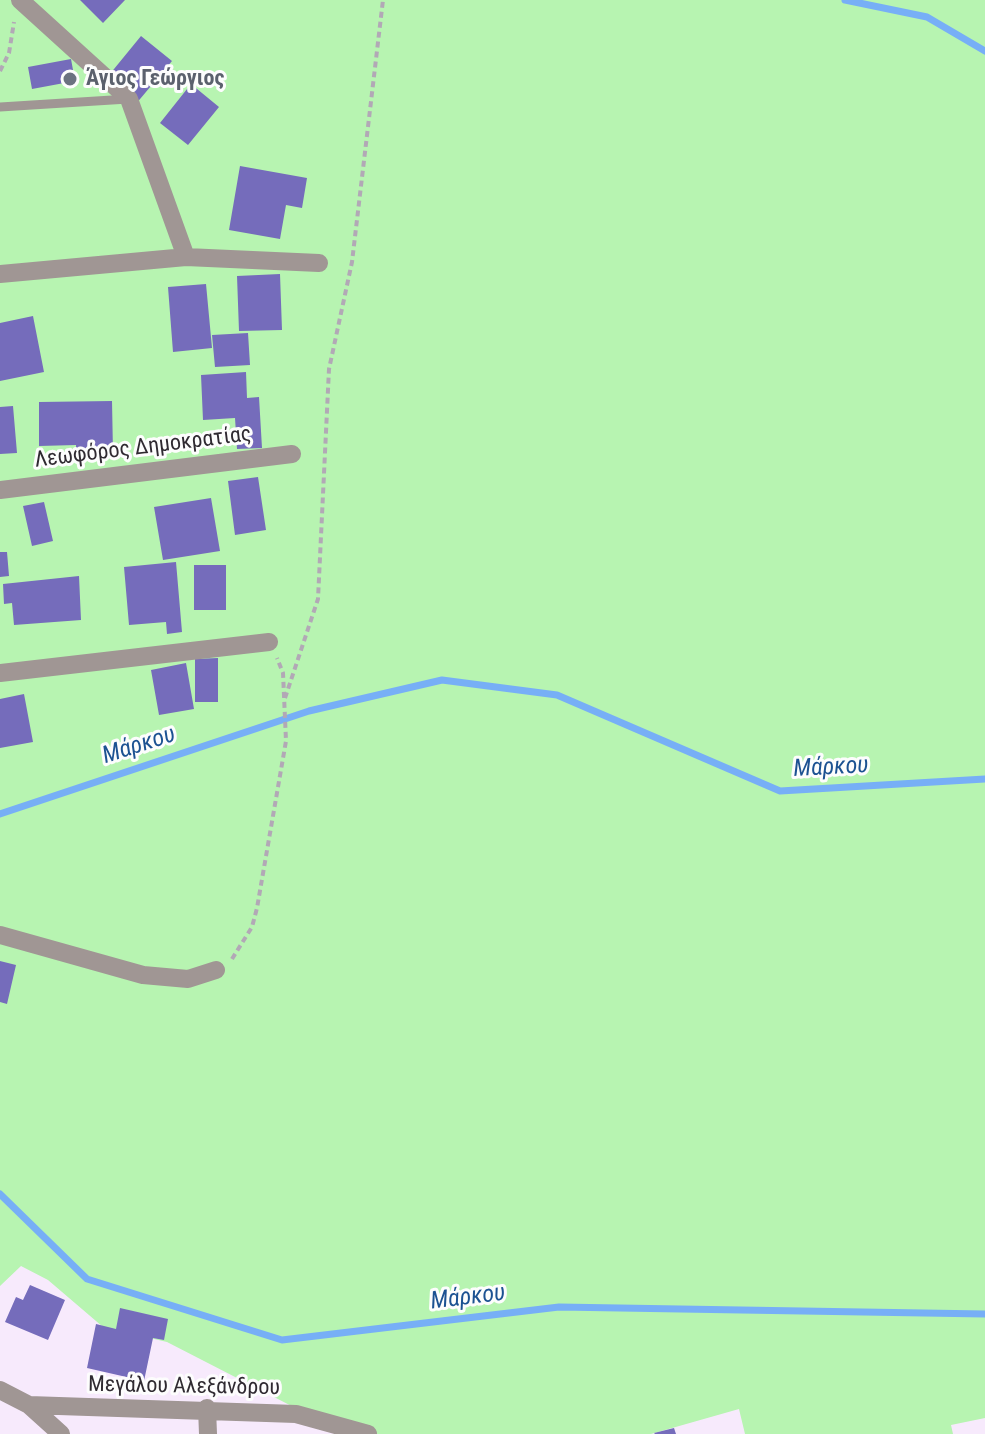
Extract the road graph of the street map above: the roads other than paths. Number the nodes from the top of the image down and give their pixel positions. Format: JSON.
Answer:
{"nodes":[{"id":1,"x":18,"y":7,"type":"edge"},
{"id":2,"x":129,"y":99,"type":"junction"},
{"id":3,"x":0,"y":107,"type":"edge"},
{"id":4,"x":186,"y":257,"type":"junction"},
{"id":5,"x":319,"y":263,"type":"dead end"},
{"id":6,"x":0,"y":274,"type":"edge"},
{"id":7,"x":292,"y":454,"type":"dead end"},
{"id":8,"x":0,"y":490,"type":"edge"},
{"id":9,"x":269,"y":642,"type":"road end"},
{"id":10,"x":0,"y":673,"type":"edge"},
{"id":11,"x":0,"y":935,"type":"edge"},
{"id":12,"x":216,"y":970,"type":"road end"},
{"id":13,"x":0,"y":1390,"type":"edge"},
{"id":14,"x":29,"y":1405,"type":"junction"},
{"id":15,"x":207,"y":1408,"type":"junction"},
{"id":16,"x":61,"y":1434,"type":"edge"},
{"id":17,"x":208,"y":1434,"type":"edge"},
{"id":18,"x":368,"y":1434,"type":"edge"}],
"edges":[{"from":1,"to":2,"type":"street"},
{"from":2,"to":3,"type":"lane"},
{"from":2,"to":4,"type":"street"},
{"from":4,"to":5,"type":"street"},
{"from":4,"to":6,"type":"street"},
{"from":7,"to":8,"type":"street","name":"Λεωφόρος Δημοκρατίας"},
{"from":9,"to":10,"type":"street"},
{"from":11,"to":12,"type":"street"},
{"from":13,"to":14,"type":"street","name":"Μεγάλου Αλεξάνδρου"},
{"from":14,"to":15,"type":"street","name":"Μεγάλου Αλεξάνδρου"},
{"from":14,"to":16,"type":"street"},
{"from":15,"to":17,"type":"street"},
{"from":15,"to":18,"type":"street","name":"Μεγάλου Αλεξάνδρου"}]}
